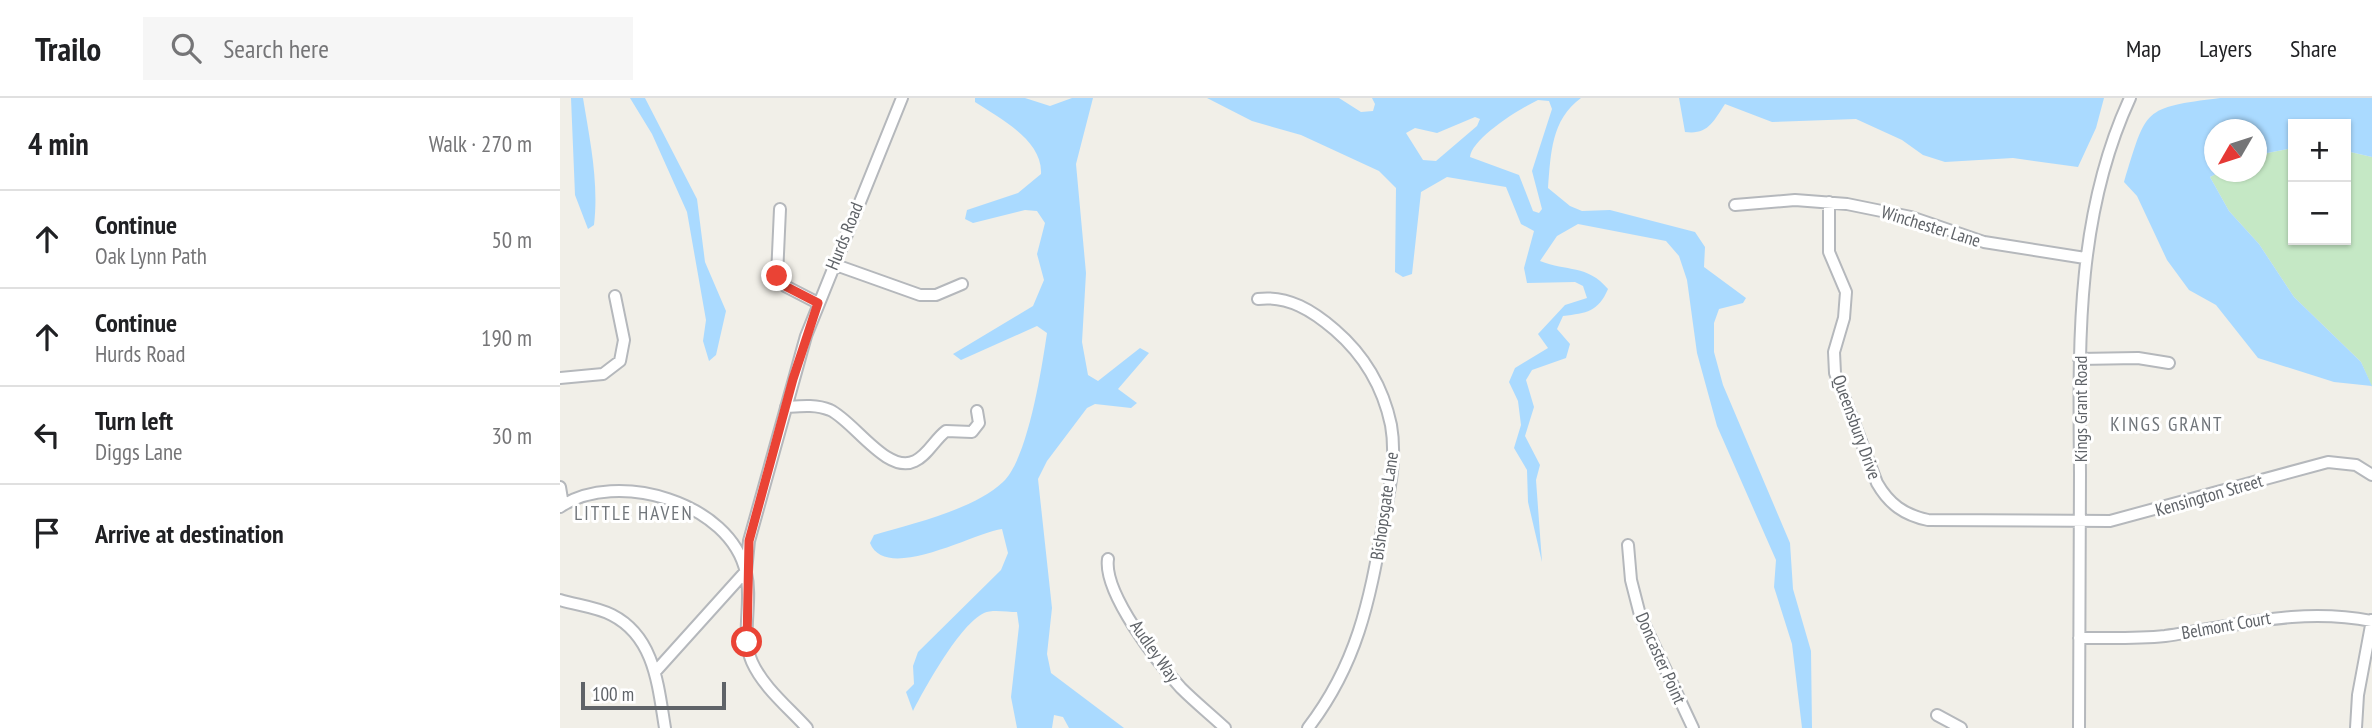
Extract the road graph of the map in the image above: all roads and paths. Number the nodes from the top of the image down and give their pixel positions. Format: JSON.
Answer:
{"nodes":[{"id":1,"x":902,"y":98,"type":"edge"},
{"id":2,"x":2130,"y":98,"type":"edge"},
{"id":3,"x":1829,"y":202,"type":"junction"},
{"id":4,"x":1735,"y":205,"type":"dead end"},
{"id":5,"x":780,"y":209,"type":"dead end"},
{"id":6,"x":2085,"y":258,"type":"junction"},
{"id":7,"x":833,"y":264,"type":"junction"},
{"id":8,"x":962,"y":284,"type":"dead end"},
{"id":9,"x":615,"y":296,"type":"dead end"},
{"id":10,"x":1258,"y":299,"type":"dead end"},
{"id":11,"x":818,"y":303,"type":"junction"},
{"id":12,"x":2079,"y":359,"type":"junction"},
{"id":13,"x":2169,"y":363,"type":"dead end"},
{"id":14,"x":560,"y":378,"type":"edge"},
{"id":15,"x":786,"y":407,"type":"junction"},
{"id":16,"x":977,"y":411,"type":"dead end"},
{"id":17,"x":2372,"y":475,"type":"edge"},
{"id":18,"x":560,"y":487,"type":"edge"},
{"id":19,"x":561,"y":506,"type":"edge"},
{"id":20,"x":2080,"y":521,"type":"junction"},
{"id":21,"x":1628,"y":545,"type":"dead end"},
{"id":22,"x":1108,"y":559,"type":"dead end"},
{"id":23,"x":746,"y":571,"type":"junction"},
{"id":24,"x":560,"y":600,"type":"edge"},
{"id":25,"x":2372,"y":620,"type":"edge"},
{"id":26,"x":2079,"y":638,"type":"junction"},
{"id":27,"x":655,"y":672,"type":"junction"},
{"id":28,"x":1937,"y":715,"type":"dead end"},
{"id":29,"x":665,"y":728,"type":"edge"},
{"id":30,"x":807,"y":728,"type":"edge"},
{"id":31,"x":1225,"y":728,"type":"edge"},
{"id":32,"x":1308,"y":728,"type":"edge"},
{"id":33,"x":1693,"y":728,"type":"edge"},
{"id":34,"x":1961,"y":728,"type":"edge"},
{"id":35,"x":2079,"y":728,"type":"edge"},
{"id":36,"x":2356,"y":728,"type":"edge"}],
"edges":[{"from":1,"to":7,"type":"street","name":"Hurds Road"},
{"from":2,"to":6,"type":"street","name":"Kings Grant Road"},
{"from":3,"to":4,"type":"street","name":"Winchester Lane"},
{"from":3,"to":6,"type":"street","name":"Winchester Lane"},
{"from":3,"to":20,"type":"street","name":"Queensbury Drive"},
{"from":5,"to":11,"type":"street"},
{"from":6,"to":12,"type":"street","name":"Kings Grant Road"},
{"from":7,"to":8,"type":"street"},
{"from":7,"to":11,"type":"street","name":"Hurds Road"},
{"from":9,"to":14,"type":"street"},
{"from":10,"to":32,"type":"street","name":"Bishopsgate Lane"},
{"from":11,"to":15,"type":"street","name":"Hurds Road"},
{"from":12,"to":13,"type":"street"},
{"from":12,"to":20,"type":"street","name":"Kings Grant Road"},
{"from":15,"to":16,"type":"street"},
{"from":15,"to":23,"type":"street","name":"Hurds Road"},
{"from":17,"to":20,"type":"street","name":"Kensington Street"},
{"from":18,"to":19,"type":"street"},
{"from":19,"to":23,"type":"street"},
{"from":20,"to":26,"type":"street","name":"Kings Grant Road"},
{"from":21,"to":33,"type":"street","name":"Doncaster Point"},
{"from":22,"to":31,"type":"street","name":"Audley Way"},
{"from":23,"to":27,"type":"street"},
{"from":23,"to":30,"type":"street","name":"Hurds Road"},
{"from":24,"to":27,"type":"street"},
{"from":25,"to":26,"type":"street","name":"Belmont Court"},
{"from":25,"to":36,"type":"street"},
{"from":26,"to":35,"type":"street","name":"Kings Grant Road"},
{"from":27,"to":29,"type":"street"},
{"from":28,"to":34,"type":"street"}]}
